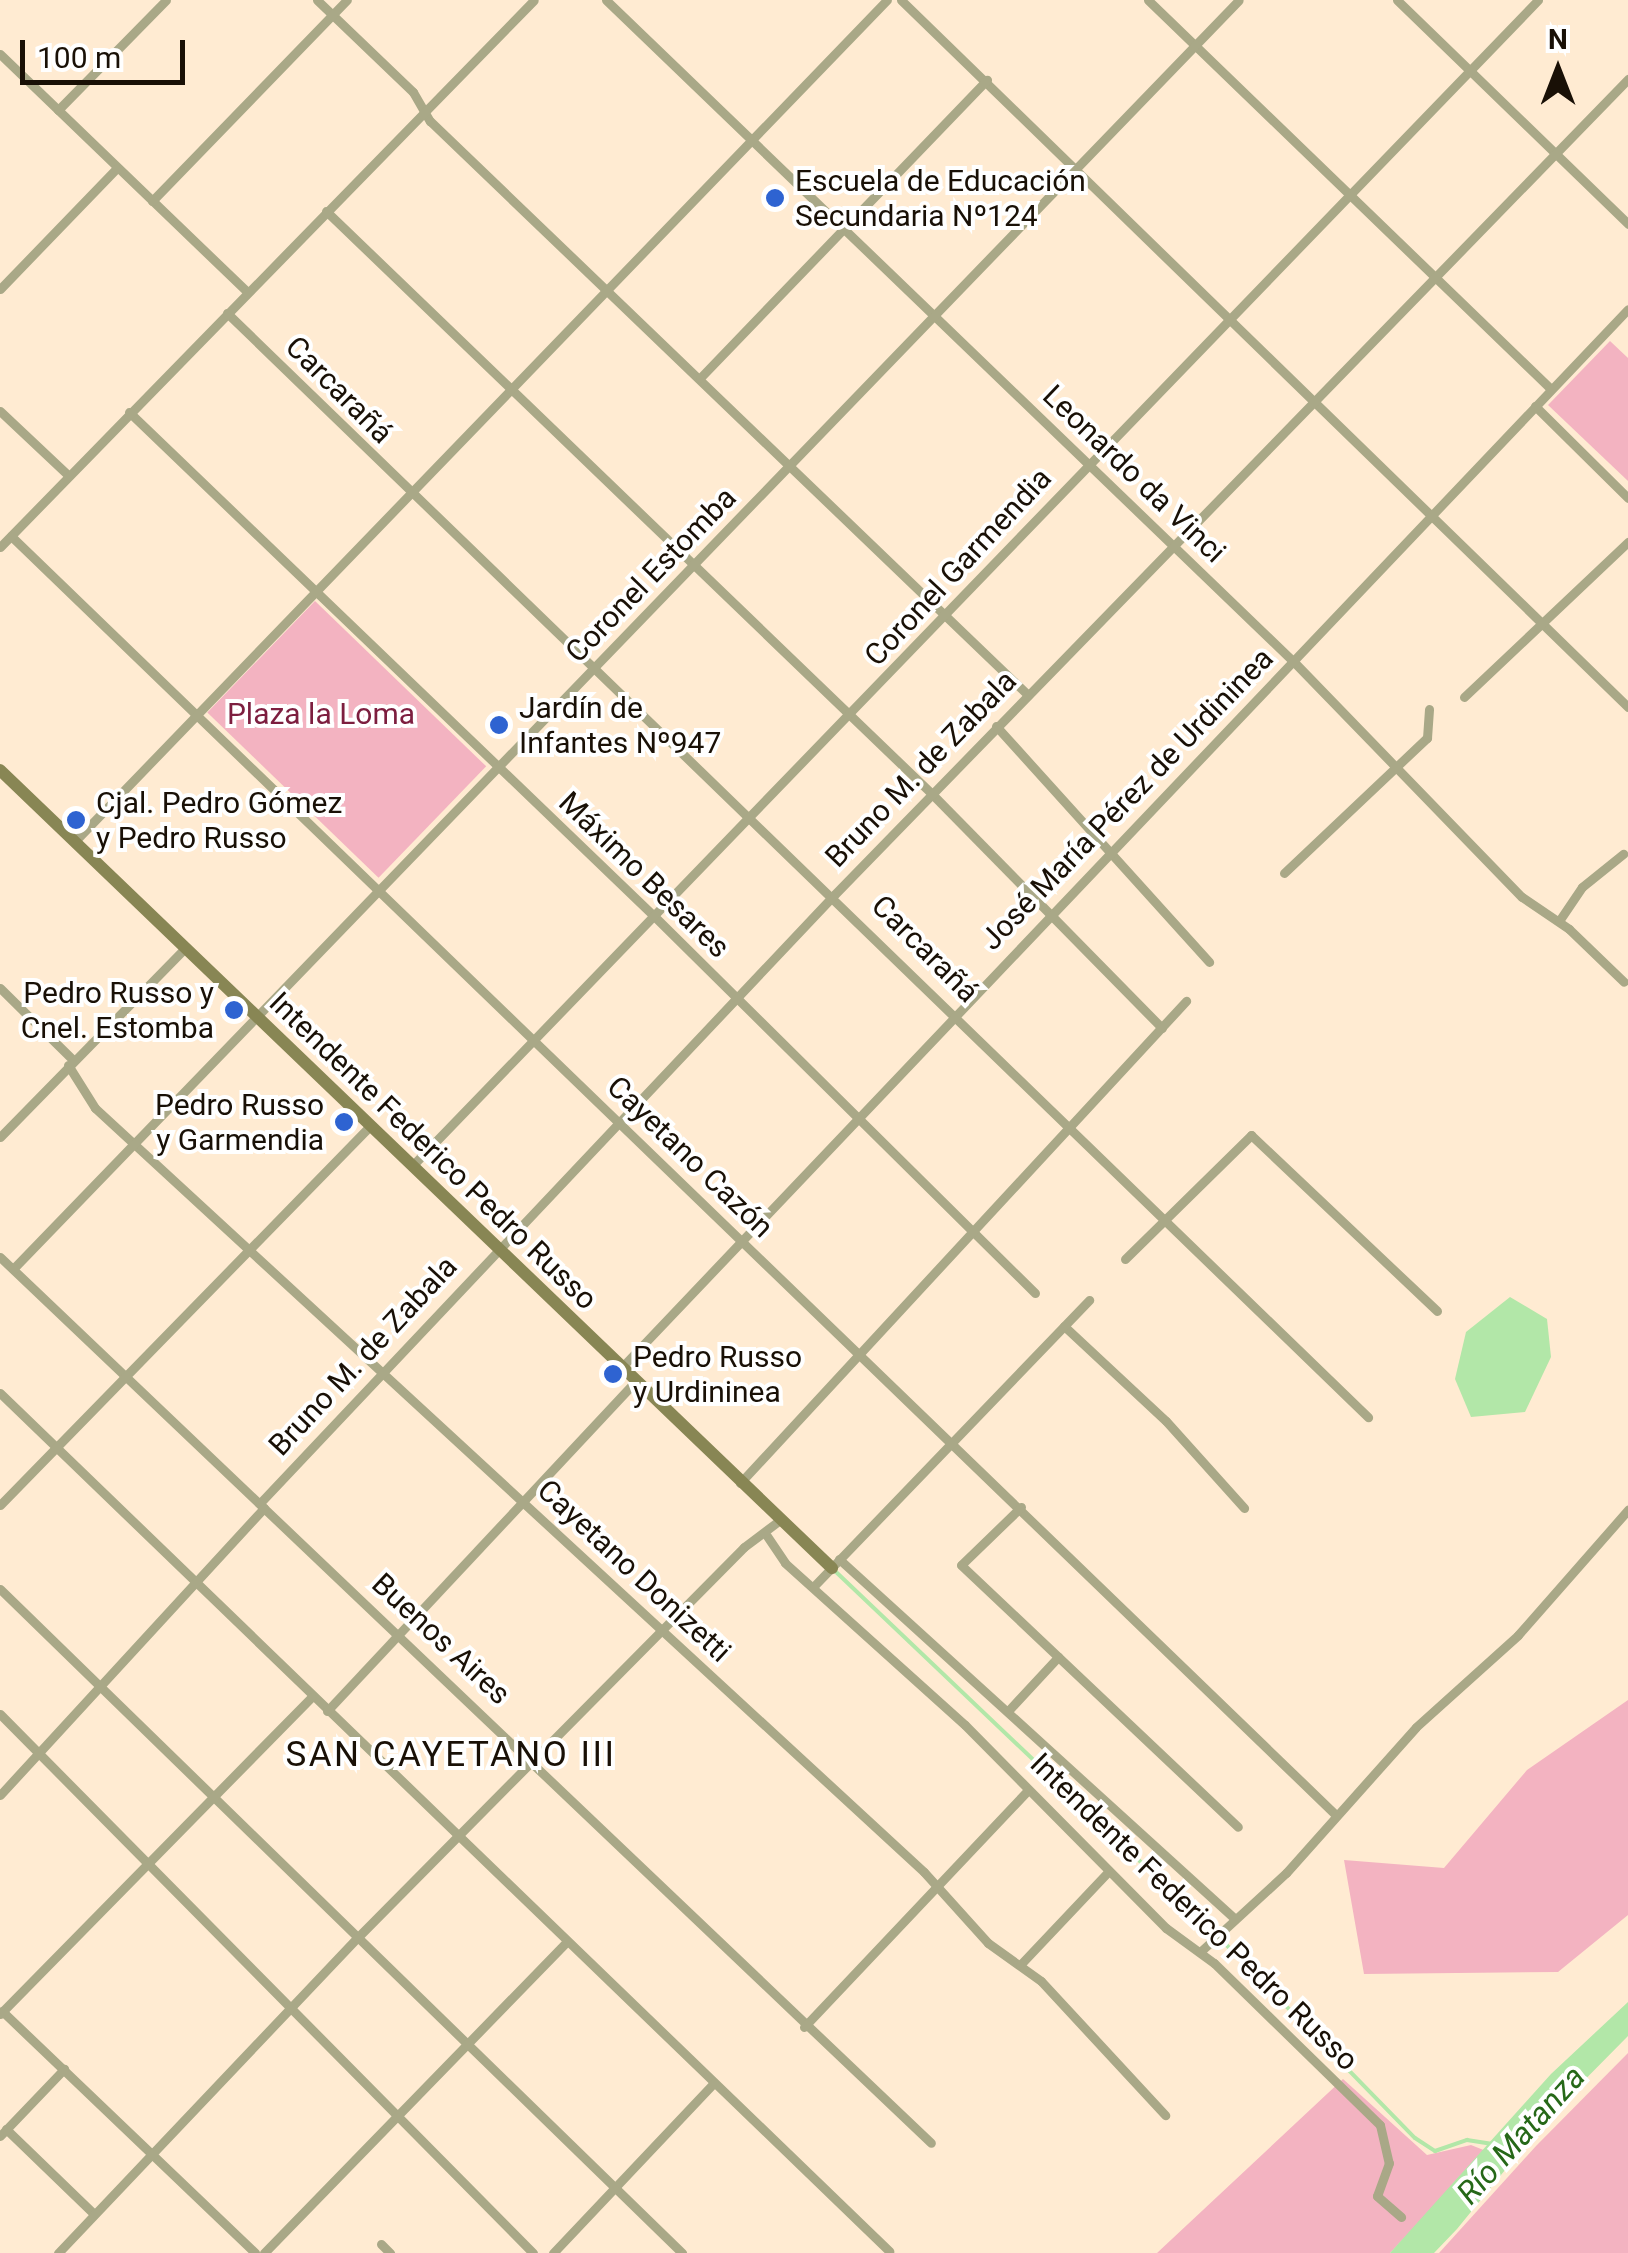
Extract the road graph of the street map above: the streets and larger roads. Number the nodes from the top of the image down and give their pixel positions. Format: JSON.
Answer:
{"nodes":[{"id":1,"x":166,"y":0,"type":"edge"},
{"id":2,"x":317,"y":0,"type":"edge"},
{"id":3,"x":347,"y":0,"type":"edge"},
{"id":4,"x":534,"y":0,"type":"edge"},
{"id":5,"x":606,"y":0,"type":"edge"},
{"id":6,"x":887,"y":0,"type":"edge"},
{"id":7,"x":901,"y":0,"type":"edge"},
{"id":8,"x":1148,"y":0,"type":"edge"},
{"id":9,"x":1239,"y":0,"type":"edge"},
{"id":10,"x":1397,"y":0,"type":"edge"},
{"id":11,"x":1538,"y":0,"type":"edge"},
{"id":12,"x":332,"y":15,"type":"junction"},
{"id":13,"x":1195,"y":45,"type":"junction"},
{"id":14,"x":0,"y":54,"type":"edge"},
{"id":15,"x":1471,"y":70,"type":"junction"},
{"id":16,"x":1628,"y":78,"type":"edge"},
{"id":17,"x":988,"y":80,"type":"junction"},
{"id":18,"x":58,"y":110,"type":"junction"},
{"id":19,"x":424,"y":113,"type":"junction"},
{"id":20,"x":752,"y":141,"type":"junction"},
{"id":21,"x":1552,"y":150,"type":"junction"},
{"id":22,"x":1078,"y":166,"type":"junction"},
{"id":23,"x":116,"y":169,"type":"junction"},
{"id":24,"x":1349,"y":194,"type":"junction"},
{"id":25,"x":152,"y":202,"type":"junction"},
{"id":26,"x":326,"y":211,"type":"junction"},
{"id":27,"x":1628,"y":224,"type":"edge"},
{"id":28,"x":842,"y":229,"type":"junction"},
{"id":29,"x":1431,"y":275,"type":"junction"},
{"id":30,"x":607,"y":288,"type":"junction"},
{"id":31,"x":0,"y":289,"type":"edge"},
{"id":32,"x":247,"y":292,"type":"junction"},
{"id":33,"x":1628,"y":309,"type":"edge"},
{"id":34,"x":227,"y":313,"type":"junction"},
{"id":35,"x":935,"y":315,"type":"junction"},
{"id":36,"x":1232,"y":316,"type":"junction"},
{"id":37,"x":700,"y":378,"type":"junction"},
{"id":38,"x":508,"y":389,"type":"junction"},
{"id":39,"x":1551,"y":389,"type":"junction"},
{"id":40,"x":1316,"y":398,"type":"junction"},
{"id":41,"x":1535,"y":406,"type":"junction"},
{"id":42,"x":0,"y":411,"type":"edge"},
{"id":43,"x":129,"y":412,"type":"junction"},
{"id":44,"x":1088,"y":465,"type":"junction"},
{"id":45,"x":792,"y":466,"type":"junction"},
{"id":46,"x":68,"y":476,"type":"junction"},
{"id":47,"x":406,"y":494,"type":"junction"},
{"id":48,"x":1628,"y":498,"type":"edge"},
{"id":49,"x":1431,"y":512,"type":"junction"},
{"id":50,"x":10,"y":536,"type":"junction"},
{"id":51,"x":1628,"y":542,"type":"edge"},
{"id":52,"x":1171,"y":546,"type":"junction"},
{"id":53,"x":0,"y":547,"type":"edge"},
{"id":54,"x":692,"y":568,"type":"junction"},
{"id":55,"x":316,"y":588,"type":"junction"},
{"id":56,"x":946,"y":617,"type":"junction"},
{"id":57,"x":1543,"y":619,"type":"junction"},
{"id":58,"x":1294,"y":662,"type":"junction"},
{"id":59,"x":594,"y":668,"type":"junction"},
{"id":60,"x":1028,"y":694,"type":"junction"},
{"id":61,"x":1464,"y":697,"type":"dead end"},
{"id":62,"x":1628,"y":707,"type":"edge"},
{"id":63,"x":1429,"y":709,"type":"dead end"},
{"id":64,"x":196,"y":711,"type":"junction"},
{"id":65,"x":850,"y":717,"type":"junction"},
{"id":66,"x":996,"y":726,"type":"junction"},
{"id":67,"x":496,"y":769,"type":"junction"},
{"id":68,"x":1394,"y":771,"type":"junction"},
{"id":69,"x":1,"y":772,"type":"edge"},
{"id":70,"x":932,"y":794,"type":"junction"},
{"id":71,"x":752,"y":817,"type":"junction"},
{"id":72,"x":75,"y":841,"type":"junction"},
{"id":73,"x":1109,"y":849,"type":"junction"},
{"id":74,"x":1623,"y":854,"type":"dead end"},
{"id":75,"x":1284,"y":873,"type":"dead end"},
{"id":76,"x":378,"y":892,"type":"junction"},
{"id":77,"x":834,"y":894,"type":"junction"},
{"id":78,"x":654,"y":916,"type":"junction"},
{"id":79,"x":1049,"y":916,"type":"junction"},
{"id":80,"x":1560,"y":921,"type":"junction"},
{"id":81,"x":185,"y":948,"type":"junction"},
{"id":82,"x":1209,"y":962,"type":"dead end"},
{"id":83,"x":1624,"y":982,"type":"dead end"},
{"id":84,"x":0,"y":988,"type":"edge"},
{"id":85,"x":736,"y":998,"type":"junction"},
{"id":86,"x":1186,"y":1001,"type":"dead end"},
{"id":87,"x":954,"y":1013,"type":"junction"},
{"id":88,"x":256,"y":1014,"type":"junction"},
{"id":89,"x":1162,"y":1028,"type":"junction"},
{"id":90,"x":532,"y":1040,"type":"junction"},
{"id":91,"x":71,"y":1063,"type":"junction"},
{"id":92,"x":856,"y":1116,"type":"junction"},
{"id":93,"x":618,"y":1122,"type":"junction"},
{"id":94,"x":370,"y":1126,"type":"junction"},
{"id":95,"x":1070,"y":1126,"type":"junction"},
{"id":96,"x":0,"y":1137,"type":"edge"},
{"id":97,"x":133,"y":1143,"type":"junction"},
{"id":98,"x":412,"y":1166,"type":"junction"},
{"id":99,"x":1164,"y":1218,"type":"junction"},
{"id":100,"x":970,"y":1231,"type":"junction"},
{"id":101,"x":740,"y":1240,"type":"junction"},
{"id":102,"x":249,"y":1250,"type":"junction"},
{"id":103,"x":496,"y":1251,"type":"junction"},
{"id":104,"x":0,"y":1258,"type":"edge"},
{"id":105,"x":1126,"y":1259,"type":"dead end"},
{"id":106,"x":13,"y":1268,"type":"junction"},
{"id":107,"x":1035,"y":1294,"type":"dead end"},
{"id":108,"x":1089,"y":1300,"type":"dead end"},
{"id":109,"x":1437,"y":1311,"type":"dead end"},
{"id":110,"x":1064,"y":1326,"type":"junction"},
{"id":111,"x":858,"y":1352,"type":"junction"},
{"id":112,"x":621,"y":1368,"type":"junction"},
{"id":113,"x":385,"y":1371,"type":"junction"},
{"id":114,"x":126,"y":1377,"type":"junction"},
{"id":115,"x":635,"y":1382,"type":"junction"},
{"id":116,"x":0,"y":1393,"type":"edge"},
{"id":117,"x":1368,"y":1417,"type":"dead end"},
{"id":118,"x":952,"y":1442,"type":"junction"},
{"id":119,"x":57,"y":1449,"type":"junction"},
{"id":120,"x":740,"y":1484,"type":"junction"},
{"id":121,"x":526,"y":1504,"type":"junction"},
{"id":122,"x":0,"y":1505,"type":"edge"},
{"id":123,"x":262,"y":1506,"type":"junction"},
{"id":124,"x":1022,"y":1507,"type":"junction"},
{"id":125,"x":1244,"y":1508,"type":"dead end"},
{"id":126,"x":1628,"y":1510,"type":"edge"},
{"id":127,"x":780,"y":1520,"type":"junction"},
{"id":128,"x":767,"y":1536,"type":"junction"},
{"id":129,"x":835,"y":1563,"type":"junction"},
{"id":130,"x":194,"y":1584,"type":"junction"},
{"id":131,"x":814,"y":1586,"type":"junction"},
{"id":132,"x":0,"y":1589,"type":"edge"},
{"id":133,"x":660,"y":1631,"type":"junction"},
{"id":134,"x":400,"y":1636,"type":"junction"},
{"id":135,"x":1058,"y":1657,"type":"junction"},
{"id":136,"x":100,"y":1688,"type":"junction"},
{"id":137,"x":312,"y":1697,"type":"junction"},
{"id":138,"x":327,"y":1711,"type":"junction"},
{"id":139,"x":1008,"y":1711,"type":"junction"},
{"id":140,"x":0,"y":1714,"type":"edge"},
{"id":141,"x":38,"y":1750,"type":"junction"},
{"id":142,"x":533,"y":1765,"type":"junction"},
{"id":143,"x":1028,"y":1790,"type":"junction"},
{"id":144,"x":0,"y":1795,"type":"edge"},
{"id":145,"x":208,"y":1798,"type":"junction"},
{"id":146,"x":1335,"y":1814,"type":"junction"},
{"id":147,"x":1238,"y":1827,"type":"dead end"},
{"id":148,"x":458,"y":1842,"type":"junction"},
{"id":149,"x":149,"y":1859,"type":"junction"},
{"id":150,"x":1108,"y":1871,"type":"junction"},
{"id":151,"x":936,"y":1884,"type":"junction"},
{"id":152,"x":1234,"y":1918,"type":"junction"},
{"id":153,"x":358,"y":1938,"type":"junction"},
{"id":154,"x":566,"y":1942,"type":"junction"},
{"id":155,"x":1200,"y":1952,"type":"junction"},
{"id":156,"x":1020,"y":1965,"type":"junction"},
{"id":157,"x":293,"y":2008,"type":"junction"},
{"id":158,"x":1,"y":2012,"type":"edge"},
{"id":159,"x":804,"y":2027,"type":"junction"},
{"id":160,"x":466,"y":2042,"type":"junction"},
{"id":161,"x":64,"y":2068,"type":"junction"},
{"id":162,"x":714,"y":2082,"type":"junction"},
{"id":163,"x":1165,"y":2115,"type":"dead end"},
{"id":164,"x":400,"y":2116,"type":"junction"},
{"id":165,"x":3,"y":2132,"type":"edge"},
{"id":166,"x":931,"y":2144,"type":"dead end"},
{"id":167,"x":154,"y":2151,"type":"junction"},
{"id":168,"x":616,"y":2187,"type":"junction"},
{"id":169,"x":94,"y":2214,"type":"junction"},
{"id":170,"x":1401,"y":2217,"type":"dead end"},
{"id":171,"x":381,"y":2244,"type":"dead end"},
{"id":172,"x":889,"y":2251,"type":"edge"},
{"id":173,"x":58,"y":2253,"type":"edge"},
{"id":174,"x":256,"y":2253,"type":"edge"},
{"id":175,"x":264,"y":2253,"type":"edge"},
{"id":176,"x":390,"y":2253,"type":"edge"},
{"id":177,"x":533,"y":2253,"type":"edge"},
{"id":178,"x":553,"y":2253,"type":"edge"},
{"id":179,"x":682,"y":2253,"type":"edge"}],
"edges":[{"from":1,"to":18,"type":"street"},
{"from":2,"to":12,"type":"street"},
{"from":3,"to":12,"type":"street"},
{"from":4,"to":19,"type":"street"},
{"from":5,"to":20,"type":"street","name":"Leonardo da Vinci"},
{"from":6,"to":20,"type":"street"},
{"from":7,"to":17,"type":"street"},
{"from":8,"to":13,"type":"street"},
{"from":9,"to":13,"type":"street","name":"Coronel Estomba"},
{"from":10,"to":15,"type":"street"},
{"from":11,"to":15,"type":"street","name":"Coronel Garmendia"},
{"from":12,"to":19,"type":"street"},
{"from":12,"to":25,"type":"street"},
{"from":13,"to":22,"type":"street","name":"Coronel Estomba"},
{"from":13,"to":24,"type":"street"},
{"from":14,"to":18,"type":"street"},
{"from":15,"to":21,"type":"street"},
{"from":15,"to":24,"type":"street","name":"Coronel Garmendia"},
{"from":16,"to":21,"type":"street","name":"Bruno M. de Zabala"},
{"from":17,"to":22,"type":"street"},
{"from":17,"to":28,"type":"street"},
{"from":18,"to":23,"type":"street"},
{"from":19,"to":26,"type":"street"},
{"from":19,"to":30,"type":"street"},
{"from":20,"to":28,"type":"street","name":"Leonardo da Vinci"},
{"from":20,"to":30,"type":"street"},
{"from":21,"to":27,"type":"street"},
{"from":21,"to":29,"type":"street","name":"Bruno M. de Zabala"},
{"from":22,"to":35,"type":"street","name":"Coronel Estomba"},
{"from":22,"to":36,"type":"street"},
{"from":23,"to":25,"type":"street"},
{"from":23,"to":31,"type":"street"},
{"from":24,"to":29,"type":"street"},
{"from":24,"to":36,"type":"street","name":"Coronel Garmendia"},
{"from":25,"to":32,"type":"street"},
{"from":26,"to":32,"type":"street"},
{"from":26,"to":38,"type":"street"},
{"from":28,"to":35,"type":"street","name":"Leonardo da Vinci"},
{"from":28,"to":37,"type":"street"},
{"from":29,"to":39,"type":"street"},
{"from":29,"to":40,"type":"street","name":"Bruno M. de Zabala"},
{"from":30,"to":37,"type":"street"},
{"from":30,"to":38,"type":"street"},
{"from":32,"to":34,"type":"street"},
{"from":33,"to":39,"type":"street","name":"José María Pérez de Urdininea"},
{"from":34,"to":43,"type":"street"},
{"from":34,"to":47,"type":"street","name":"Carcarañá"},
{"from":35,"to":44,"type":"street","name":"Leonardo da Vinci"},
{"from":35,"to":45,"type":"street","name":"Coronel Estomba"},
{"from":36,"to":40,"type":"street"},
{"from":36,"to":44,"type":"street","name":"Coronel Garmendia"},
{"from":37,"to":45,"type":"street"},
{"from":38,"to":47,"type":"street"},
{"from":38,"to":54,"type":"street"},
{"from":39,"to":41,"type":"street","name":"José María Pérez de Urdininea"},
{"from":40,"to":49,"type":"street"},
{"from":40,"to":52,"type":"street","name":"Bruno M. de Zabala"},
{"from":41,"to":48,"type":"street"},
{"from":41,"to":49,"type":"street","name":"José María Pérez de Urdininea"},
{"from":42,"to":46,"type":"street"},
{"from":43,"to":46,"type":"street"},
{"from":43,"to":55,"type":"street","name":"Máximo Besares"},
{"from":44,"to":52,"type":"street","name":"Leonardo da Vinci"},
{"from":44,"to":56,"type":"street","name":"Coronel Garmendia"},
{"from":45,"to":54,"type":"street","name":"Coronel Estomba"},
{"from":45,"to":56,"type":"street"},
{"from":46,"to":50,"type":"street"},
{"from":47,"to":55,"type":"street"},
{"from":47,"to":59,"type":"street","name":"Carcarañá"},
{"from":49,"to":57,"type":"street"},
{"from":49,"to":58,"type":"street","name":"José María Pérez de Urdininea"},
{"from":50,"to":53,"type":"street"},
{"from":50,"to":64,"type":"street","name":"Cayetano Cazón"},
{"from":51,"to":57,"type":"street"},
{"from":52,"to":58,"type":"street","name":"Leonardo da Vinci"},
{"from":52,"to":60,"type":"street","name":"Bruno M. de Zabala"},
{"from":54,"to":59,"type":"street","name":"Coronel Estomba"},
{"from":54,"to":65,"type":"street"},
{"from":55,"to":64,"type":"street"},
{"from":55,"to":67,"type":"street","name":"Máximo Besares"},
{"from":56,"to":60,"type":"street"},
{"from":56,"to":65,"type":"street","name":"Coronel Garmendia"},
{"from":57,"to":61,"type":"street"},
{"from":57,"to":62,"type":"street"},
{"from":58,"to":68,"type":"street","name":"Leonardo da Vinci"},
{"from":58,"to":73,"type":"street","name":"José María Pérez de Urdininea"},
{"from":59,"to":67,"type":"street","name":"Coronel Estomba"},
{"from":59,"to":71,"type":"street","name":"Carcarañá"},
{"from":60,"to":66,"type":"street","name":"Bruno M. de Zabala"},
{"from":63,"to":68,"type":"street"},
{"from":64,"to":72,"type":"street"},
{"from":64,"to":76,"type":"street","name":"Cayetano Cazón"},
{"from":65,"to":70,"type":"street"},
{"from":65,"to":71,"type":"street","name":"Coronel Garmendia"},
{"from":66,"to":70,"type":"street","name":"Bruno M. de Zabala"},
{"from":66,"to":73,"type":"street"},
{"from":67,"to":76,"type":"street","name":"Coronel Estomba"},
{"from":67,"to":78,"type":"street","name":"Máximo Besares"},
{"from":68,"to":75,"type":"street"},
{"from":68,"to":80,"type":"street","name":"Leonardo da Vinci"},
{"from":69,"to":72,"type":"street","name":"Intendente Federico Pedro Russo"},
{"from":70,"to":77,"type":"street","name":"Bruno M. de Zabala"},
{"from":70,"to":79,"type":"street"},
{"from":71,"to":77,"type":"street","name":"Carcarañá"},
{"from":71,"to":78,"type":"street","name":"Coronel Garmendia"},
{"from":72,"to":81,"type":"street","name":"Intendente Federico Pedro Russo"},
{"from":73,"to":79,"type":"street","name":"José María Pérez de Urdininea"},
{"from":73,"to":82,"type":"street"},
{"from":74,"to":80,"type":"street"},
{"from":76,"to":88,"type":"street","name":"Coronel Estomba"},
{"from":76,"to":90,"type":"street","name":"Cayetano Cazón"},
{"from":77,"to":85,"type":"street","name":"Bruno M. de Zabala"},
{"from":77,"to":87,"type":"street","name":"Carcarañá"},
{"from":78,"to":85,"type":"street","name":"Máximo Besares"},
{"from":78,"to":90,"type":"street","name":"Coronel Garmendia"},
{"from":79,"to":87,"type":"street","name":"José María Pérez de Urdininea"},
{"from":79,"to":89,"type":"street"},
{"from":80,"to":83,"type":"street","name":"Leonardo da Vinci"},
{"from":81,"to":88,"type":"street","name":"Intendente Federico Pedro Russo"},
{"from":81,"to":91,"type":"street"},
{"from":84,"to":91,"type":"street","name":"Cayetano Donizetti"},
{"from":85,"to":92,"type":"street","name":"Máximo Besares"},
{"from":85,"to":93,"type":"street","name":"Bruno M. de Zabala"},
{"from":86,"to":89,"type":"street"},
{"from":87,"to":92,"type":"street","name":"José María Pérez de Urdininea"},
{"from":87,"to":95,"type":"street","name":"Carcarañá"},
{"from":88,"to":94,"type":"street","name":"Intendente Federico Pedro Russo"},
{"from":88,"to":97,"type":"street","name":"Coronel Estomba"},
{"from":89,"to":95,"type":"street"},
{"from":90,"to":93,"type":"street","name":"Cayetano Cazón"},
{"from":90,"to":98,"type":"street","name":"Coronel Garmendia"},
{"from":91,"to":96,"type":"street"},
{"from":91,"to":97,"type":"street","name":"Cayetano Donizetti"},
{"from":92,"to":100,"type":"street","name":"Máximo Besares"},
{"from":92,"to":101,"type":"street","name":"José María Pérez de Urdininea"},
{"from":93,"to":101,"type":"street","name":"Cayetano Cazón"},
{"from":93,"to":103,"type":"street","name":"Bruno M. de Zabala"},
{"from":94,"to":98,"type":"street","name":"Intendente Federico Pedro Russo"},
{"from":94,"to":102,"type":"street"},
{"from":95,"to":99,"type":"street","name":"Carcarañá"},
{"from":95,"to":100,"type":"street"},
{"from":97,"to":102,"type":"street","name":"Cayetano Donizetti"},
{"from":97,"to":106,"type":"street","name":"Coronel Estomba"},
{"from":98,"to":103,"type":"street","name":"Intendente Federico Pedro Russo"},
{"from":99,"to":105,"type":"street"},
{"from":99,"to":109,"type":"street"},
{"from":99,"to":117,"type":"street","name":"Carcarañá"},
{"from":100,"to":107,"type":"street","name":"Máximo Besares"},
{"from":100,"to":111,"type":"street"},
{"from":101,"to":111,"type":"street","name":"Cayetano Cazón"},
{"from":101,"to":112,"type":"street","name":"José María Pérez de Urdininea"},
{"from":102,"to":113,"type":"street","name":"Cayetano Donizetti"},
{"from":102,"to":114,"type":"street"},
{"from":103,"to":112,"type":"street","name":"Intendente Federico Pedro Russo"},
{"from":103,"to":113,"type":"street","name":"Bruno M. de Zabala"},
{"from":104,"to":106,"type":"street","name":"Buenos Aires"},
{"from":106,"to":114,"type":"street","name":"Buenos Aires"},
{"from":108,"to":110,"type":"street"},
{"from":110,"to":118,"type":"street"},
{"from":110,"to":125,"type":"street"},
{"from":111,"to":118,"type":"street","name":"Cayetano Cazón"},
{"from":111,"to":120,"type":"street"},
{"from":112,"to":115,"type":"street","name":"Intendente Federico Pedro Russo"},
{"from":113,"to":121,"type":"street","name":"Cayetano Donizetti"},
{"from":113,"to":123,"type":"street","name":"Bruno M. de Zabala"},
{"from":114,"to":119,"type":"street"},
{"from":114,"to":123,"type":"street","name":"Buenos Aires"},
{"from":115,"to":120,"type":"street","name":"Intendente Federico Pedro Russo"},
{"from":115,"to":121,"type":"street"},
{"from":116,"to":119,"type":"street"},
{"from":118,"to":124,"type":"street","name":"Cayetano Cazón"},
{"from":118,"to":129,"type":"street"},
{"from":119,"to":122,"type":"street"},
{"from":119,"to":130,"type":"street"},
{"from":120,"to":127,"type":"street","name":"Intendente Federico Pedro Russo"},
{"from":121,"to":133,"type":"street","name":"Cayetano Donizetti"},
{"from":121,"to":134,"type":"street"},
{"from":123,"to":130,"type":"street"},
{"from":123,"to":134,"type":"street","name":"Buenos Aires"},
{"from":124,"to":135,"type":"street"},
{"from":124,"to":146,"type":"street","name":"Cayetano Cazón"},
{"from":126,"to":146,"type":"street"},
{"from":127,"to":128,"type":"street"},
{"from":127,"to":129,"type":"street","name":"Intendente Federico Pedro Russo"},
{"from":128,"to":131,"type":"street","name":"Intendente Federico Pedro Russo"},
{"from":128,"to":133,"type":"street"},
{"from":129,"to":131,"type":"street"},
{"from":129,"to":139,"type":"street"},
{"from":130,"to":136,"type":"street"},
{"from":130,"to":137,"type":"street"},
{"from":131,"to":143,"type":"street","name":"Intendente Federico Pedro Russo"},
{"from":132,"to":136,"type":"street"},
{"from":133,"to":142,"type":"street"},
{"from":133,"to":151,"type":"street","name":"Cayetano Donizetti"},
{"from":134,"to":138,"type":"street"},
{"from":134,"to":142,"type":"street","name":"Buenos Aires"},
{"from":135,"to":139,"type":"street"},
{"from":135,"to":147,"type":"street"},
{"from":136,"to":141,"type":"street"},
{"from":136,"to":145,"type":"street"},
{"from":137,"to":138,"type":"street"},
{"from":137,"to":145,"type":"street"},
{"from":138,"to":148,"type":"street"},
{"from":139,"to":152,"type":"street"},
{"from":140,"to":141,"type":"street"},
{"from":141,"to":144,"type":"street"},
{"from":141,"to":149,"type":"street"},
{"from":142,"to":148,"type":"street"},
{"from":142,"to":159,"type":"street","name":"Buenos Aires"},
{"from":143,"to":150,"type":"street","name":"Intendente Federico Pedro Russo"},
{"from":143,"to":151,"type":"street"},
{"from":145,"to":149,"type":"street"},
{"from":145,"to":153,"type":"street"},
{"from":146,"to":152,"type":"street"},
{"from":148,"to":153,"type":"street"},
{"from":148,"to":154,"type":"street"},
{"from":149,"to":157,"type":"street"},
{"from":149,"to":158,"type":"street"},
{"from":150,"to":155,"type":"street","name":"Intendente Federico Pedro Russo"},
{"from":150,"to":156,"type":"street"},
{"from":151,"to":156,"type":"street","name":"Cayetano Donizetti"},
{"from":151,"to":159,"type":"street"},
{"from":152,"to":155,"type":"street"},
{"from":153,"to":157,"type":"street"},
{"from":153,"to":160,"type":"street"},
{"from":154,"to":160,"type":"street"},
{"from":154,"to":162,"type":"street"},
{"from":155,"to":170,"type":"street","name":"Intendente Federico Pedro Russo"},
{"from":156,"to":163,"type":"street","name":"Cayetano Donizetti"},
{"from":157,"to":164,"type":"street"},
{"from":157,"to":167,"type":"street"},
{"from":158,"to":161,"type":"street"},
{"from":159,"to":166,"type":"street","name":"Buenos Aires"},
{"from":160,"to":164,"type":"street"},
{"from":160,"to":168,"type":"street"},
{"from":161,"to":165,"type":"street"},
{"from":161,"to":167,"type":"street"},
{"from":162,"to":168,"type":"street"},
{"from":162,"to":172,"type":"street"},
{"from":164,"to":175,"type":"street"},
{"from":164,"to":177,"type":"street"},
{"from":165,"to":169,"type":"street"},
{"from":167,"to":169,"type":"street"},
{"from":167,"to":174,"type":"street"},
{"from":168,"to":178,"type":"street"},
{"from":168,"to":179,"type":"street"},
{"from":169,"to":173,"type":"street"},
{"from":171,"to":176,"type":"street"}]}
